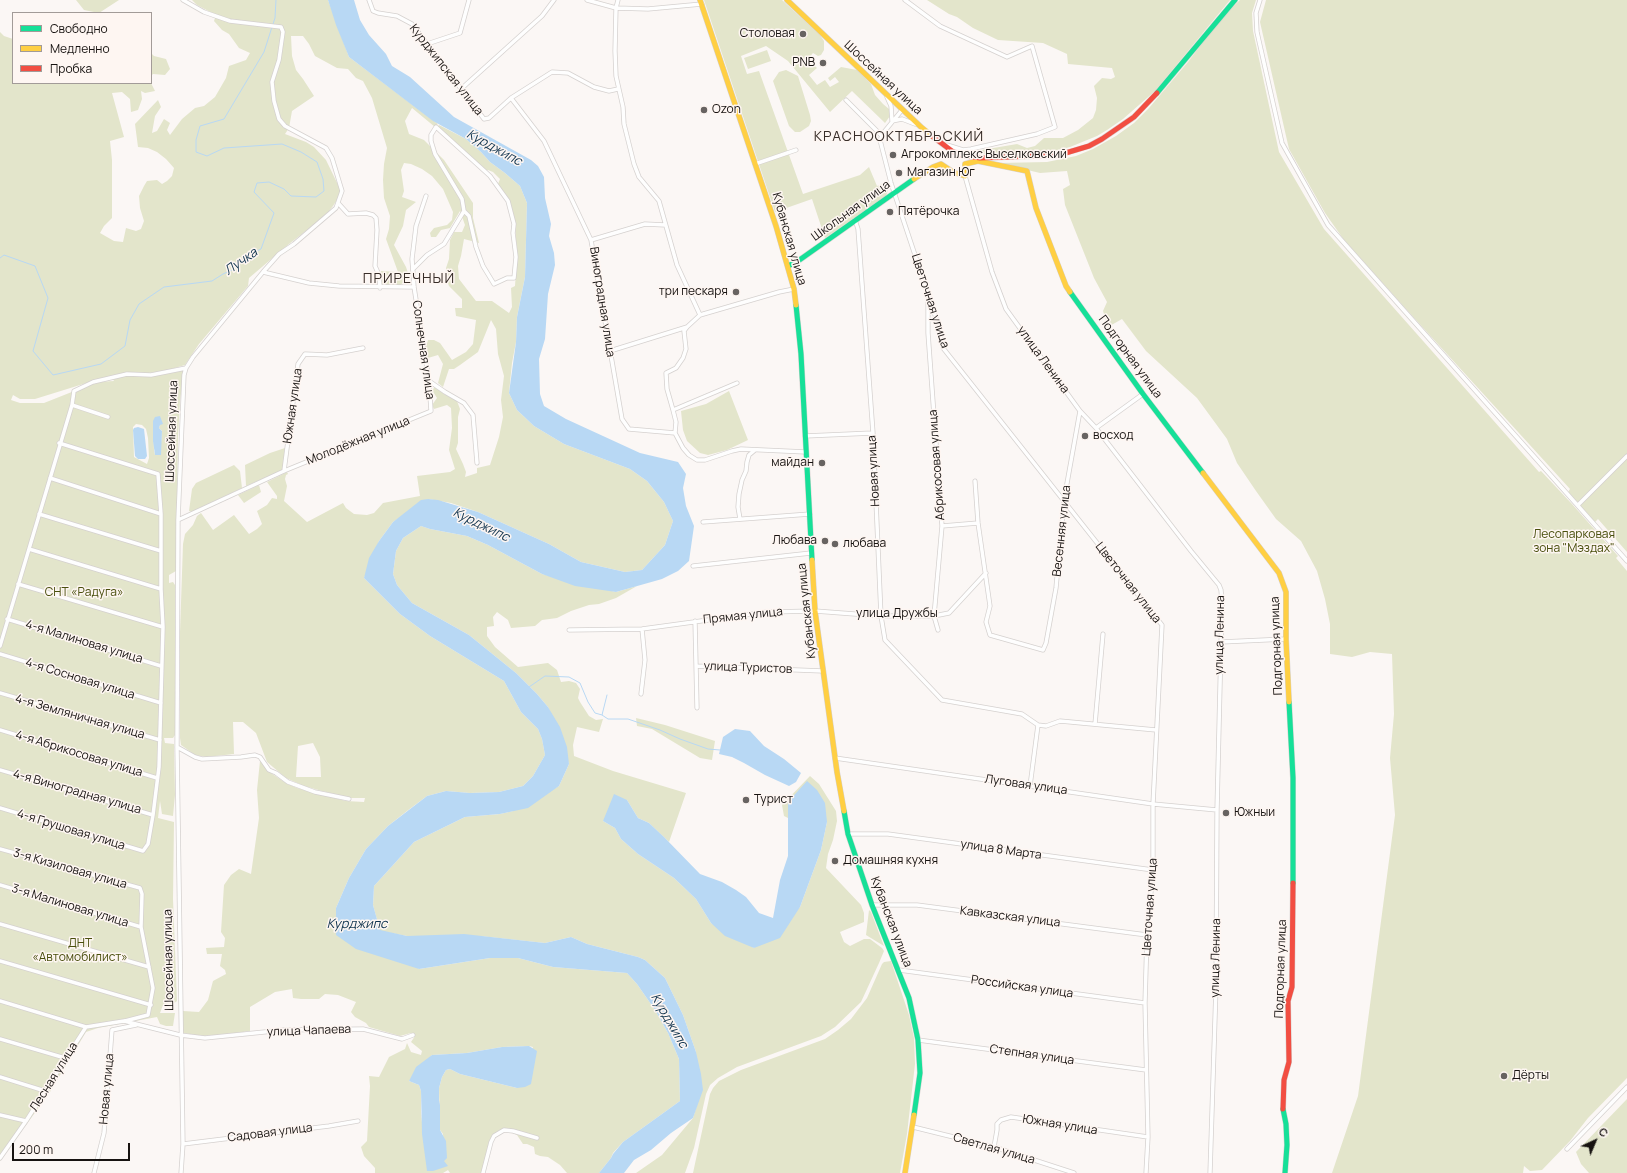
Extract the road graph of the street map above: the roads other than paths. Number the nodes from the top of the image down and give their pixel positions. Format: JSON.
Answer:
{"nodes":[{"id":1,"x":183,"y":0,"type":"edge"},
{"id":2,"x":369,"y":0,"type":"edge"},
{"id":3,"x":469,"y":0,"type":"edge"},
{"id":4,"x":554,"y":0,"type":"edge"},
{"id":5,"x":587,"y":0,"type":"edge"},
{"id":6,"x":618,"y":0,"type":"edge"},
{"id":7,"x":787,"y":0,"type":"edge"},
{"id":8,"x":905,"y":0,"type":"edge"},
{"id":9,"x":1235,"y":0,"type":"edge"},
{"id":10,"x":1260,"y":0,"type":"edge"},
{"id":11,"x":701,"y":2,"type":"edge"},
{"id":12,"x":616,"y":8,"type":"junction"},
{"id":13,"x":427,"y":44,"type":"junction"},
{"id":14,"x":618,"y":88,"type":"junction"},
{"id":15,"x":461,"y":89,"type":"junction"},
{"id":16,"x":885,"y":94,"type":"junction"},
{"id":17,"x":511,"y":98,"type":"junction"},
{"id":18,"x":846,"y":100,"type":"dead end"},
{"id":19,"x":902,"y":110,"type":"junction"},
{"id":20,"x":892,"y":121,"type":"junction"},
{"id":21,"x":921,"y":127,"type":"junction"},
{"id":22,"x":882,"y":136,"type":"junction"},
{"id":23,"x":942,"y":144,"type":"junction"},
{"id":24,"x":796,"y":150,"type":"dead end"},
{"id":25,"x":755,"y":164,"type":"junction"},
{"id":26,"x":965,"y":176,"type":"junction"},
{"id":27,"x":894,"y":192,"type":"junction"},
{"id":28,"x":426,"y":196,"type":"dead end"},
{"id":29,"x":338,"y":203,"type":"junction"},
{"id":30,"x":464,"y":211,"type":"junction"},
{"id":31,"x":855,"y":220,"type":"junction"},
{"id":32,"x":665,"y":225,"type":"junction"},
{"id":33,"x":591,"y":240,"type":"junction"},
{"id":34,"x":788,"y":266,"type":"junction"},
{"id":35,"x":413,"y":270,"type":"junction"},
{"id":36,"x":263,"y":272,"type":"junction"},
{"id":37,"x":414,"y":287,"type":"junction"},
{"id":38,"x":380,"y":288,"type":"junction"},
{"id":39,"x":794,"y":289,"type":"junction"},
{"id":40,"x":928,"y":298,"type":"junction"},
{"id":41,"x":700,"y":315,"type":"junction"},
{"id":42,"x":686,"y":327,"type":"junction"},
{"id":43,"x":363,"y":348,"type":"dead end"},
{"id":44,"x":610,"y":351,"type":"junction"},
{"id":45,"x":186,"y":368,"type":"junction"},
{"id":46,"x":429,"y":381,"type":"junction"},
{"id":47,"x":737,"y":383,"type":"dead end"},
{"id":48,"x":1143,"y":394,"type":"junction"},
{"id":49,"x":72,"y":405,"type":"junction"},
{"id":50,"x":431,"y":410,"type":"joint"},
{"id":51,"x":674,"y":410,"type":"junction"},
{"id":52,"x":1080,"y":411,"type":"junction"},
{"id":53,"x":108,"y":417,"type":"dead end"},
{"id":54,"x":1096,"y":428,"type":"junction"},
{"id":55,"x":675,"y":433,"type":"junction"},
{"id":56,"x":873,"y":433,"type":"junction"},
{"id":57,"x":805,"y":436,"type":"junction"},
{"id":58,"x":59,"y":443,"type":"junction"},
{"id":59,"x":755,"y":450,"type":"junction"},
{"id":60,"x":806,"y":452,"type":"junction"},
{"id":61,"x":1627,"y":456,"type":"edge"},
{"id":62,"x":477,"y":464,"type":"dead end"},
{"id":63,"x":284,"y":471,"type":"junction"},
{"id":64,"x":50,"y":478,"type":"junction"},
{"id":65,"x":976,"y":481,"type":"dead end"},
{"id":66,"x":1064,"y":500,"type":"junction"},
{"id":67,"x":1578,"y":505,"type":"junction"},
{"id":68,"x":39,"y":514,"type":"junction"},
{"id":69,"x":161,"y":514,"type":"junction"},
{"id":70,"x":810,"y":514,"type":"junction"},
{"id":71,"x":740,"y":519,"type":"junction"},
{"id":72,"x":178,"y":520,"type":"junction"},
{"id":73,"x":703,"y":522,"type":"dead end"},
{"id":74,"x":978,"y":523,"type":"junction"},
{"id":75,"x":942,"y":526,"type":"junction"},
{"id":76,"x":29,"y":549,"type":"junction"},
{"id":77,"x":161,"y":551,"type":"junction"},
{"id":78,"x":811,"y":553,"type":"junction"},
{"id":79,"x":1627,"y":561,"type":"edge"},
{"id":80,"x":693,"y":566,"type":"dead end"},
{"id":81,"x":986,"y":573,"type":"junction"},
{"id":82,"x":18,"y":584,"type":"junction"},
{"id":83,"x":161,"y":589,"type":"junction"},
{"id":84,"x":815,"y":611,"type":"junction"},
{"id":85,"x":881,"y":616,"type":"junction"},
{"id":86,"x":934,"y":616,"type":"junction"},
{"id":87,"x":7,"y":619,"type":"junction"},
{"id":88,"x":695,"y":622,"type":"junction"},
{"id":89,"x":162,"y":627,"type":"junction"},
{"id":90,"x":642,"y":629,"type":"junction"},
{"id":91,"x":569,"y":630,"type":"dead end"},
{"id":92,"x":938,"y":630,"type":"dead end"},
{"id":93,"x":1103,"y":634,"type":"dead end"},
{"id":94,"x":1286,"y":639,"type":"junction"},
{"id":95,"x":1221,"y":642,"type":"junction"},
{"id":96,"x":0,"y":646,"type":"edge"},
{"id":97,"x":0,"y":654,"type":"edge"},
{"id":98,"x":161,"y":666,"type":"junction"},
{"id":99,"x":696,"y":666,"type":"junction"},
{"id":100,"x":823,"y":671,"type":"junction"},
{"id":101,"x":0,"y":693,"type":"edge"},
{"id":102,"x":641,"y":694,"type":"dead end"},
{"id":103,"x":161,"y":703,"type":"junction"},
{"id":104,"x":697,"y":708,"type":"dead end"},
{"id":105,"x":1095,"y":724,"type":"junction"},
{"id":106,"x":1038,"y":725,"type":"junction"},
{"id":107,"x":0,"y":730,"type":"edge"},
{"id":108,"x":1156,"y":730,"type":"junction"},
{"id":109,"x":160,"y":740,"type":"junction"},
{"id":110,"x":177,"y":747,"type":"junction"},
{"id":111,"x":835,"y":758,"type":"junction"},
{"id":112,"x":0,"y":770,"type":"edge"},
{"id":113,"x":157,"y":778,"type":"junction"},
{"id":114,"x":1030,"y":786,"type":"junction"},
{"id":115,"x":349,"y":799,"type":"dead end"},
{"id":116,"x":1152,"y":804,"type":"junction"},
{"id":117,"x":0,"y":808,"type":"edge"},
{"id":118,"x":1217,"y":810,"type":"junction"},
{"id":119,"x":153,"y":815,"type":"junction"},
{"id":120,"x":848,"y":834,"type":"junction"},
{"id":121,"x":0,"y":849,"type":"edge"},
{"id":122,"x":1153,"y":870,"type":"junction"},
{"id":123,"x":0,"y":885,"type":"edge"},
{"id":124,"x":872,"y":905,"type":"junction"},
{"id":125,"x":0,"y":924,"type":"edge"},
{"id":126,"x":141,"y":927,"type":"junction"},
{"id":127,"x":1147,"y":935,"type":"junction"},
{"id":128,"x":0,"y":961,"type":"edge"},
{"id":129,"x":149,"y":967,"type":"junction"},
{"id":130,"x":899,"y":970,"type":"junction"},
{"id":131,"x":0,"y":1001,"type":"edge"},
{"id":132,"x":1145,"y":1003,"type":"junction"},
{"id":133,"x":151,"y":1005,"type":"junction"},
{"id":134,"x":124,"y":1021,"type":"junction"},
{"id":135,"x":138,"y":1025,"type":"junction"},
{"id":136,"x":86,"y":1027,"type":"junction"},
{"id":137,"x":180,"y":1035,"type":"junction"},
{"id":138,"x":413,"y":1036,"type":"dead end"},
{"id":139,"x":0,"y":1039,"type":"edge"},
{"id":140,"x":918,"y":1040,"type":"junction"},
{"id":141,"x":65,"y":1058,"type":"junction"},
{"id":142,"x":1146,"y":1070,"type":"junction"},
{"id":143,"x":0,"y":1077,"type":"edge"},
{"id":144,"x":1627,"y":1087,"type":"edge"},
{"id":145,"x":45,"y":1091,"type":"junction"},
{"id":146,"x":0,"y":1115,"type":"edge"},
{"id":147,"x":26,"y":1121,"type":"junction"},
{"id":148,"x":358,"y":1121,"type":"dead end"},
{"id":149,"x":913,"y":1127,"type":"junction"},
{"id":150,"x":1148,"y":1137,"type":"junction"},
{"id":151,"x":537,"y":1138,"type":"dead end"},
{"id":152,"x":183,"y":1144,"type":"junction"},
{"id":153,"x":994,"y":1147,"type":"junction"},
{"id":154,"x":1567,"y":1149,"type":"dead end"},
{"id":155,"x":2,"y":1153,"type":"edge"},
{"id":156,"x":0,"y":1158,"type":"edge"},
{"id":157,"x":94,"y":1173,"type":"edge"},
{"id":158,"x":181,"y":1173,"type":"edge"},
{"id":159,"x":484,"y":1173,"type":"edge"},
{"id":160,"x":905,"y":1173,"type":"edge"},
{"id":161,"x":1074,"y":1173,"type":"edge"},
{"id":162,"x":1146,"y":1173,"type":"edge"},
{"id":163,"x":1210,"y":1173,"type":"edge"},
{"id":164,"x":1285,"y":1173,"type":"edge"}],
"edges":[{"from":1,"to":29,"type":"street"},
{"from":2,"to":13,"type":"street","name":"Курджипская улица"},
{"from":3,"to":13,"type":"street"},
{"from":4,"to":15,"type":"street"},
{"from":5,"to":12,"type":"street"},
{"from":6,"to":12,"type":"street"},
{"from":7,"to":16,"type":"main road","name":"Шоссейная улица"},
{"from":8,"to":23,"type":"street"},
{"from":9,"to":23,"type":"main road","name":"Шоссейная улица"},
{"from":10,"to":67,"type":"street"},
{"from":11,"to":12,"type":"street"},
{"from":11,"to":25,"type":"main road","name":"Кубанская улица"},
{"from":12,"to":14,"type":"street"},
{"from":13,"to":15,"type":"street","name":"Курджипская улица"},
{"from":14,"to":17,"type":"street"},
{"from":14,"to":32,"type":"street"},
{"from":15,"to":17,"type":"street","name":"Курджипская улица"},
{"from":16,"to":19,"type":"main road","name":"Шоссейная улица"},
{"from":16,"to":20,"type":"street"},
{"from":17,"to":33,"type":"street","name":"Виноградная улица"},
{"from":18,"to":22,"type":"street"},
{"from":19,"to":20,"type":"street"},
{"from":19,"to":21,"type":"main road","name":"Шоссейная улица"},
{"from":20,"to":21,"type":"street"},
{"from":20,"to":22,"type":"street"},
{"from":21,"to":23,"type":"main road","name":"Шоссейная улица"},
{"from":22,"to":27,"type":"street","name":"Цветочная улица"},
{"from":24,"to":25,"type":"street"},
{"from":25,"to":34,"type":"main road","name":"Кубанская улица"},
{"from":26,"to":27,"type":"main road","name":"Школьная улица"},
{"from":26,"to":48,"type":"main road","name":"Подгорная улица"},
{"from":26,"to":52,"type":"street","name":"улица Ленина"},
{"from":27,"to":31,"type":"main road","name":"Школьная улица"},
{"from":27,"to":40,"type":"street","name":"Цветочная улица"},
{"from":28,"to":35,"type":"street","name":"Солнечная улица"},
{"from":29,"to":36,"type":"street","name":"Шоссейная улица"},
{"from":29,"to":38,"type":"street"},
{"from":30,"to":30,"type":"street"},
{"from":30,"to":35,"type":"street"},
{"from":31,"to":34,"type":"main road","name":"Школьная улица"},
{"from":31,"to":56,"type":"street","name":"Новая улица"},
{"from":32,"to":33,"type":"street"},
{"from":32,"to":41,"type":"street"},
{"from":33,"to":44,"type":"street","name":"Виноградная улица"},
{"from":34,"to":39,"type":"main road","name":"Кубанская улица"},
{"from":35,"to":37,"type":"street","name":"Солнечная улица"},
{"from":36,"to":38,"type":"street"},
{"from":36,"to":45,"type":"street","name":"Шоссейная улица"},
{"from":37,"to":38,"type":"street"},
{"from":37,"to":46,"type":"street","name":"Солнечная улица"},
{"from":39,"to":41,"type":"street"},
{"from":39,"to":57,"type":"main road","name":"Кубанская улица"},
{"from":40,"to":66,"type":"street","name":"Цветочная улица"},
{"from":40,"to":75,"type":"street","name":"Абрикосовая улица"},
{"from":41,"to":42,"type":"street"},
{"from":42,"to":44,"type":"street"},
{"from":42,"to":51,"type":"street"},
{"from":43,"to":63,"type":"street","name":"Южная улица"},
{"from":44,"to":55,"type":"street","name":"Виноградная улица"},
{"from":45,"to":49,"type":"street"},
{"from":45,"to":72,"type":"street","name":"Шоссейная улица"},
{"from":46,"to":50,"type":"street","name":"Солнечная улица"},
{"from":46,"to":62,"type":"street"},
{"from":47,"to":51,"type":"street"},
{"from":48,"to":54,"type":"street"},
{"from":48,"to":94,"type":"main road","name":"Подгорная улица"},
{"from":49,"to":53,"type":"street"},
{"from":49,"to":58,"type":"street"},
{"from":50,"to":63,"type":"street","name":"Молодёжная улица"},
{"from":51,"to":55,"type":"street"},
{"from":52,"to":54,"type":"street","name":"улица Ленина"},
{"from":52,"to":66,"type":"street","name":"Весенняя улица"},
{"from":54,"to":95,"type":"street","name":"улица Ленина"},
{"from":55,"to":59,"type":"street"},
{"from":56,"to":57,"type":"street"},
{"from":56,"to":85,"type":"street","name":"Новая улица"},
{"from":57,"to":60,"type":"main road","name":"Кубанская улица"},
{"from":58,"to":64,"type":"street"},
{"from":58,"to":69,"type":"street"},
{"from":59,"to":60,"type":"street"},
{"from":59,"to":71,"type":"street"},
{"from":60,"to":70,"type":"main road","name":"Кубанская улица"},
{"from":61,"to":67,"type":"street"},
{"from":63,"to":72,"type":"street","name":"Молодёжная улица"},
{"from":64,"to":68,"type":"street"},
{"from":64,"to":69,"type":"street"},
{"from":65,"to":74,"type":"street"},
{"from":66,"to":81,"type":"street","name":"Весенняя улица"},
{"from":66,"to":108,"type":"street","name":"Цветочная улица"},
{"from":67,"to":79,"type":"street"},
{"from":68,"to":76,"type":"street"},
{"from":68,"to":77,"type":"street"},
{"from":69,"to":77,"type":"street"},
{"from":70,"to":71,"type":"street"},
{"from":70,"to":78,"type":"main road","name":"Кубанская улица"},
{"from":71,"to":73,"type":"street"},
{"from":72,"to":110,"type":"street","name":"Шоссейная улица"},
{"from":74,"to":75,"type":"street"},
{"from":74,"to":81,"type":"street"},
{"from":75,"to":86,"type":"street","name":"Абрикосовая улица"},
{"from":76,"to":82,"type":"street"},
{"from":76,"to":83,"type":"street"},
{"from":77,"to":83,"type":"street"},
{"from":78,"to":80,"type":"street"},
{"from":78,"to":84,"type":"main road","name":"Кубанская улица"},
{"from":81,"to":86,"type":"street","name":"улица Дружбы"},
{"from":82,"to":87,"type":"street"},
{"from":82,"to":89,"type":"street"},
{"from":83,"to":89,"type":"street"},
{"from":84,"to":85,"type":"street","name":"улица Дружбы"},
{"from":84,"to":88,"type":"street","name":"Прямая улица"},
{"from":84,"to":100,"type":"main road","name":"Кубанская улица"},
{"from":85,"to":86,"type":"street","name":"улица Дружбы"},
{"from":85,"to":106,"type":"street","name":"Новая улица"},
{"from":86,"to":92,"type":"street","name":"Абрикосовая улица"},
{"from":87,"to":96,"type":"street"},
{"from":87,"to":98,"type":"street","name":"4-я Малиновая улица"},
{"from":88,"to":90,"type":"street","name":"Прямая улица"},
{"from":88,"to":99,"type":"street","name":"Прямая улица"},
{"from":89,"to":98,"type":"street"},
{"from":90,"to":91,"type":"street","name":"Прямая улица"},
{"from":90,"to":102,"type":"street"},
{"from":93,"to":105,"type":"street"},
{"from":94,"to":95,"type":"street"},
{"from":94,"to":164,"type":"main road","name":"Подгорная улица"},
{"from":95,"to":118,"type":"street","name":"улица Ленина"},
{"from":97,"to":103,"type":"street","name":"4-я Сосновая улица"},
{"from":98,"to":103,"type":"street"},
{"from":99,"to":100,"type":"street","name":"улица Туристов"},
{"from":99,"to":104,"type":"street","name":"Прямая улица"},
{"from":100,"to":111,"type":"main road","name":"Кубанская улица"},
{"from":101,"to":109,"type":"street","name":"4-я Земляничная улица"},
{"from":103,"to":109,"type":"street"},
{"from":105,"to":106,"type":"street"},
{"from":105,"to":108,"type":"street"},
{"from":106,"to":114,"type":"street"},
{"from":107,"to":113,"type":"street","name":"4-я Абрикосовая улица"},
{"from":108,"to":116,"type":"street","name":"Цветочная улица"},
{"from":109,"to":113,"type":"street"},
{"from":110,"to":115,"type":"street"},
{"from":110,"to":137,"type":"street","name":"Шоссейная улица"},
{"from":111,"to":114,"type":"street","name":"Луговая улица"},
{"from":111,"to":120,"type":"main road","name":"Кубанская улица"},
{"from":112,"to":119,"type":"street","name":"4-я Виноградная улица"},
{"from":113,"to":119,"type":"street"},
{"from":114,"to":116,"type":"street","name":"Луговая улица"},
{"from":116,"to":118,"type":"street","name":"Луговая улица"},
{"from":116,"to":122,"type":"street","name":"Цветочная улица"},
{"from":117,"to":119,"type":"street","name":"4-я Грушовая улица"},
{"from":118,"to":163,"type":"street","name":"улица Ленина"},
{"from":120,"to":122,"type":"street","name":"улица 8 Марта"},
{"from":120,"to":124,"type":"main road","name":"Кубанская улица"},
{"from":121,"to":126,"type":"street","name":"3-я Кизиловая улица"},
{"from":122,"to":127,"type":"street","name":"Цветочная улица"},
{"from":123,"to":126,"type":"street","name":"3-я Малиновая улица"},
{"from":124,"to":127,"type":"street","name":"Кавказская улица"},
{"from":124,"to":130,"type":"main road","name":"Кубанская улица"},
{"from":125,"to":129,"type":"street"},
{"from":126,"to":129,"type":"street"},
{"from":127,"to":132,"type":"street","name":"Цветочная улица"},
{"from":128,"to":133,"type":"street"},
{"from":129,"to":133,"type":"street"},
{"from":130,"to":132,"type":"street","name":"Российская улица"},
{"from":130,"to":140,"type":"main road","name":"Кубанская улица"},
{"from":131,"to":136,"type":"street"},
{"from":132,"to":142,"type":"street","name":"Цветочная улица"},
{"from":133,"to":134,"type":"street"},
{"from":134,"to":135,"type":"street"},
{"from":134,"to":136,"type":"street"},
{"from":135,"to":137,"type":"street"},
{"from":135,"to":157,"type":"street","name":"Новая улица"},
{"from":136,"to":141,"type":"street","name":"Лесная улица"},
{"from":137,"to":138,"type":"street","name":"улица Чапаева"},
{"from":137,"to":152,"type":"street","name":"Шоссейная улица"},
{"from":139,"to":141,"type":"street"},
{"from":140,"to":142,"type":"street","name":"Степная улица"},
{"from":140,"to":149,"type":"main road","name":"Кубанская улица"},
{"from":141,"to":145,"type":"street","name":"Лесная улица"},
{"from":142,"to":150,"type":"street","name":"Цветочная улица"},
{"from":143,"to":145,"type":"street"},
{"from":144,"to":154,"type":"street"},
{"from":145,"to":147,"type":"street","name":"Лесная улица"},
{"from":146,"to":147,"type":"street"},
{"from":147,"to":155,"type":"street","name":"Лесная улица"},
{"from":148,"to":152,"type":"street","name":"Садовая улица"},
{"from":149,"to":153,"type":"street","name":"Светлая улица"},
{"from":149,"to":160,"type":"main road","name":"Кубанская улица"},
{"from":150,"to":153,"type":"street","name":"Южная улица"},
{"from":150,"to":162,"type":"street","name":"Цветочная улица"},
{"from":151,"to":159,"type":"street"},
{"from":152,"to":158,"type":"street","name":"Шоссейная улица"},
{"from":153,"to":161,"type":"street","name":"Светлая улица"},
{"from":155,"to":156,"type":"street","name":"Лесная улица"}]}
